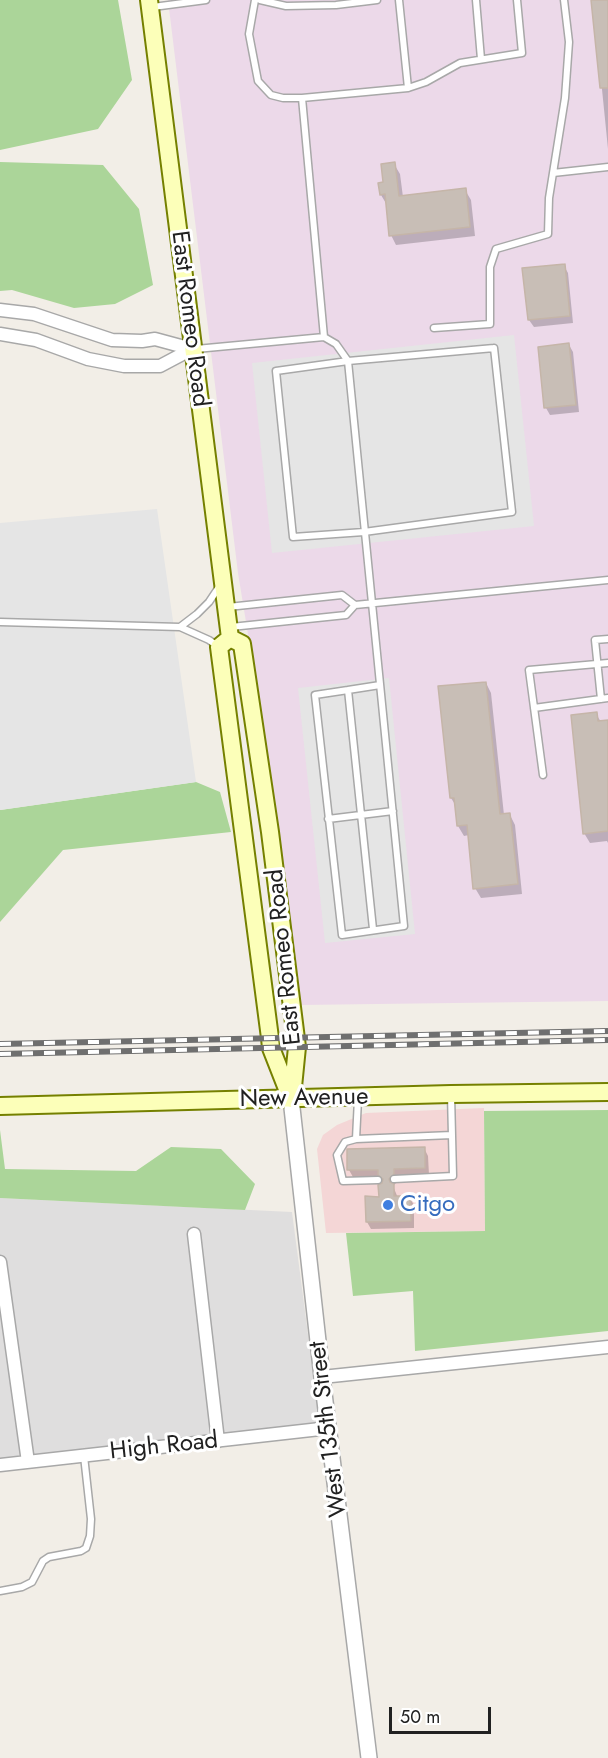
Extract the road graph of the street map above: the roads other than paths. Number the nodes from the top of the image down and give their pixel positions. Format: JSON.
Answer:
{"nodes":[{"id":1,"x":206,"y":0,"type":"edge"},
{"id":2,"x":255,"y":0,"type":"edge"},
{"id":3,"x":260,"y":0,"type":"edge"},
{"id":4,"x":377,"y":0,"type":"edge"},
{"id":5,"x":399,"y":0,"type":"edge"},
{"id":6,"x":476,"y":0,"type":"edge"},
{"id":7,"x":517,"y":0,"type":"edge"},
{"id":8,"x":564,"y":0,"type":"edge"},
{"id":9,"x":149,"y":4,"type":"edge"},
{"id":10,"x":481,"y":59,"type":"junction"},
{"id":11,"x":408,"y":88,"type":"junction"},
{"id":12,"x":302,"y":98,"type":"junction"},
{"id":13,"x":608,"y":167,"type":"edge"},
{"id":14,"x":553,"y":172,"type":"junction"},
{"id":15,"x":0,"y":310,"type":"edge"},
{"id":16,"x":434,"y":328,"type":"dead end"},
{"id":17,"x":0,"y":334,"type":"edge"},
{"id":18,"x":324,"y":337,"type":"junction"},
{"id":19,"x":192,"y":349,"type":"junction"},
{"id":20,"x":348,"y":361,"type":"junction"},
{"id":21,"x":364,"y":532,"type":"junction"},
{"id":22,"x":608,"y":580,"type":"edge"},
{"id":23,"x":223,"y":582,"type":"junction"},
{"id":24,"x":372,"y":604,"type":"junction"},
{"id":25,"x":355,"y":605,"type":"junction"},
{"id":26,"x":226,"y":607,"type":"junction"},
{"id":27,"x":0,"y":622,"type":"edge"},
{"id":28,"x":180,"y":627,"type":"junction"},
{"id":29,"x":226,"y":637,"type":"junction"},
{"id":30,"x":608,"y":639,"type":"edge"},
{"id":31,"x":608,"y":663,"type":"edge"},
{"id":32,"x":597,"y":664,"type":"junction"},
{"id":33,"x":381,"y":685,"type":"junction"},
{"id":34,"x":348,"y":690,"type":"junction"},
{"id":35,"x":604,"y":699,"type":"edge"},
{"id":36,"x":534,"y":708,"type":"junction"},
{"id":37,"x":543,"y":774,"type":"dead end"},
{"id":38,"x":393,"y":811,"type":"junction"},
{"id":39,"x":361,"y":815,"type":"junction"},
{"id":40,"x":328,"y":819,"type":"junction"},
{"id":41,"x":373,"y":929,"type":"junction"},
{"id":42,"x":608,"y":1092,"type":"edge"},
{"id":43,"x":451,"y":1094,"type":"junction"},
{"id":44,"x":358,"y":1098,"type":"junction"},
{"id":45,"x":291,"y":1099,"type":"junction"},
{"id":46,"x":0,"y":1106,"type":"edge"},
{"id":47,"x":452,"y":1135,"type":"junction"},
{"id":48,"x":356,"y":1139,"type":"junction"},
{"id":49,"x":394,"y":1179,"type":"dead end"},
{"id":50,"x":378,"y":1180,"type":"dead end"},
{"id":51,"x":194,"y":1234,"type":"dead end"},
{"id":52,"x":0,"y":1262,"type":"edge"},
{"id":53,"x":608,"y":1347,"type":"edge"},
{"id":54,"x":322,"y":1377,"type":"junction"},
{"id":55,"x":329,"y":1428,"type":"junction"},
{"id":56,"x":218,"y":1441,"type":"junction"},
{"id":57,"x":84,"y":1455,"type":"junction"},
{"id":58,"x":28,"y":1462,"type":"junction"},
{"id":59,"x":0,"y":1465,"type":"edge"},
{"id":60,"x":0,"y":1591,"type":"edge"},
{"id":61,"x":369,"y":1758,"type":"edge"}],
"edges":[{"from":1,"to":9,"type":"lane"},
{"from":2,"to":12,"type":"lane"},
{"from":3,"to":4,"type":"lane"},
{"from":5,"to":11,"type":"lane"},
{"from":6,"to":10,"type":"lane"},
{"from":7,"to":10,"type":"lane"},
{"from":8,"to":14,"type":"lane"},
{"from":9,"to":19,"type":"main road","name":"East Romeo Road"},
{"from":10,"to":11,"type":"lane"},
{"from":11,"to":12,"type":"lane"},
{"from":12,"to":18,"type":"lane"},
{"from":13,"to":14,"type":"lane"},
{"from":14,"to":16,"type":"lane"},
{"from":15,"to":19,"type":"street"},
{"from":17,"to":19,"type":"street"},
{"from":18,"to":19,"type":"lane"},
{"from":18,"to":20,"type":"lane"},
{"from":19,"to":23,"type":"main road","name":"East Romeo Road"},
{"from":20,"to":21,"type":"lane"},
{"from":20,"to":21,"type":"lane"},
{"from":20,"to":21,"type":"lane"},
{"from":21,"to":24,"type":"lane"},
{"from":22,"to":24,"type":"lane"},
{"from":23,"to":26,"type":"main road","name":"East Romeo Road"},
{"from":23,"to":28,"type":"lane"},
{"from":24,"to":25,"type":"lane"},
{"from":24,"to":33,"type":"lane"},
{"from":25,"to":26,"type":"lane"},
{"from":25,"to":29,"type":"lane"},
{"from":26,"to":29,"type":"main road","name":"East Romeo Road"},
{"from":27,"to":28,"type":"lane"},
{"from":28,"to":29,"type":"lane"},
{"from":29,"to":45,"type":"main road","name":"East Romeo Road"},
{"from":29,"to":45,"type":"main road","name":"East Romeo Road"},
{"from":30,"to":32,"type":"lane"},
{"from":31,"to":32,"type":"lane"},
{"from":32,"to":35,"type":"lane"},
{"from":32,"to":36,"type":"lane"},
{"from":33,"to":34,"type":"lane"},
{"from":33,"to":38,"type":"lane"},
{"from":34,"to":39,"type":"lane"},
{"from":34,"to":40,"type":"lane"},
{"from":35,"to":36,"type":"lane"},
{"from":36,"to":37,"type":"lane"},
{"from":38,"to":39,"type":"lane"},
{"from":38,"to":41,"type":"lane"},
{"from":39,"to":40,"type":"lane"},
{"from":39,"to":41,"type":"lane"},
{"from":40,"to":41,"type":"lane"},
{"from":42,"to":43,"type":"main road","name":"New Avenue"},
{"from":43,"to":44,"type":"main road","name":"New Avenue"},
{"from":43,"to":47,"type":"lane"},
{"from":44,"to":45,"type":"main road","name":"New Avenue"},
{"from":44,"to":48,"type":"lane"},
{"from":45,"to":46,"type":"main road","name":"New Avenue"},
{"from":45,"to":54,"type":"street","name":"West 135th Street"},
{"from":47,"to":48,"type":"lane"},
{"from":47,"to":49,"type":"lane"},
{"from":48,"to":50,"type":"lane"},
{"from":51,"to":56,"type":"street"},
{"from":52,"to":58,"type":"street"},
{"from":53,"to":54,"type":"street"},
{"from":54,"to":55,"type":"street","name":"West 135th Street"},
{"from":55,"to":56,"type":"street","name":"High Road"},
{"from":55,"to":61,"type":"street","name":"West 135th Street"},
{"from":56,"to":57,"type":"street","name":"High Road"},
{"from":57,"to":58,"type":"street","name":"High Road"},
{"from":57,"to":60,"type":"lane"},
{"from":58,"to":59,"type":"street","name":"High Road"}]}
